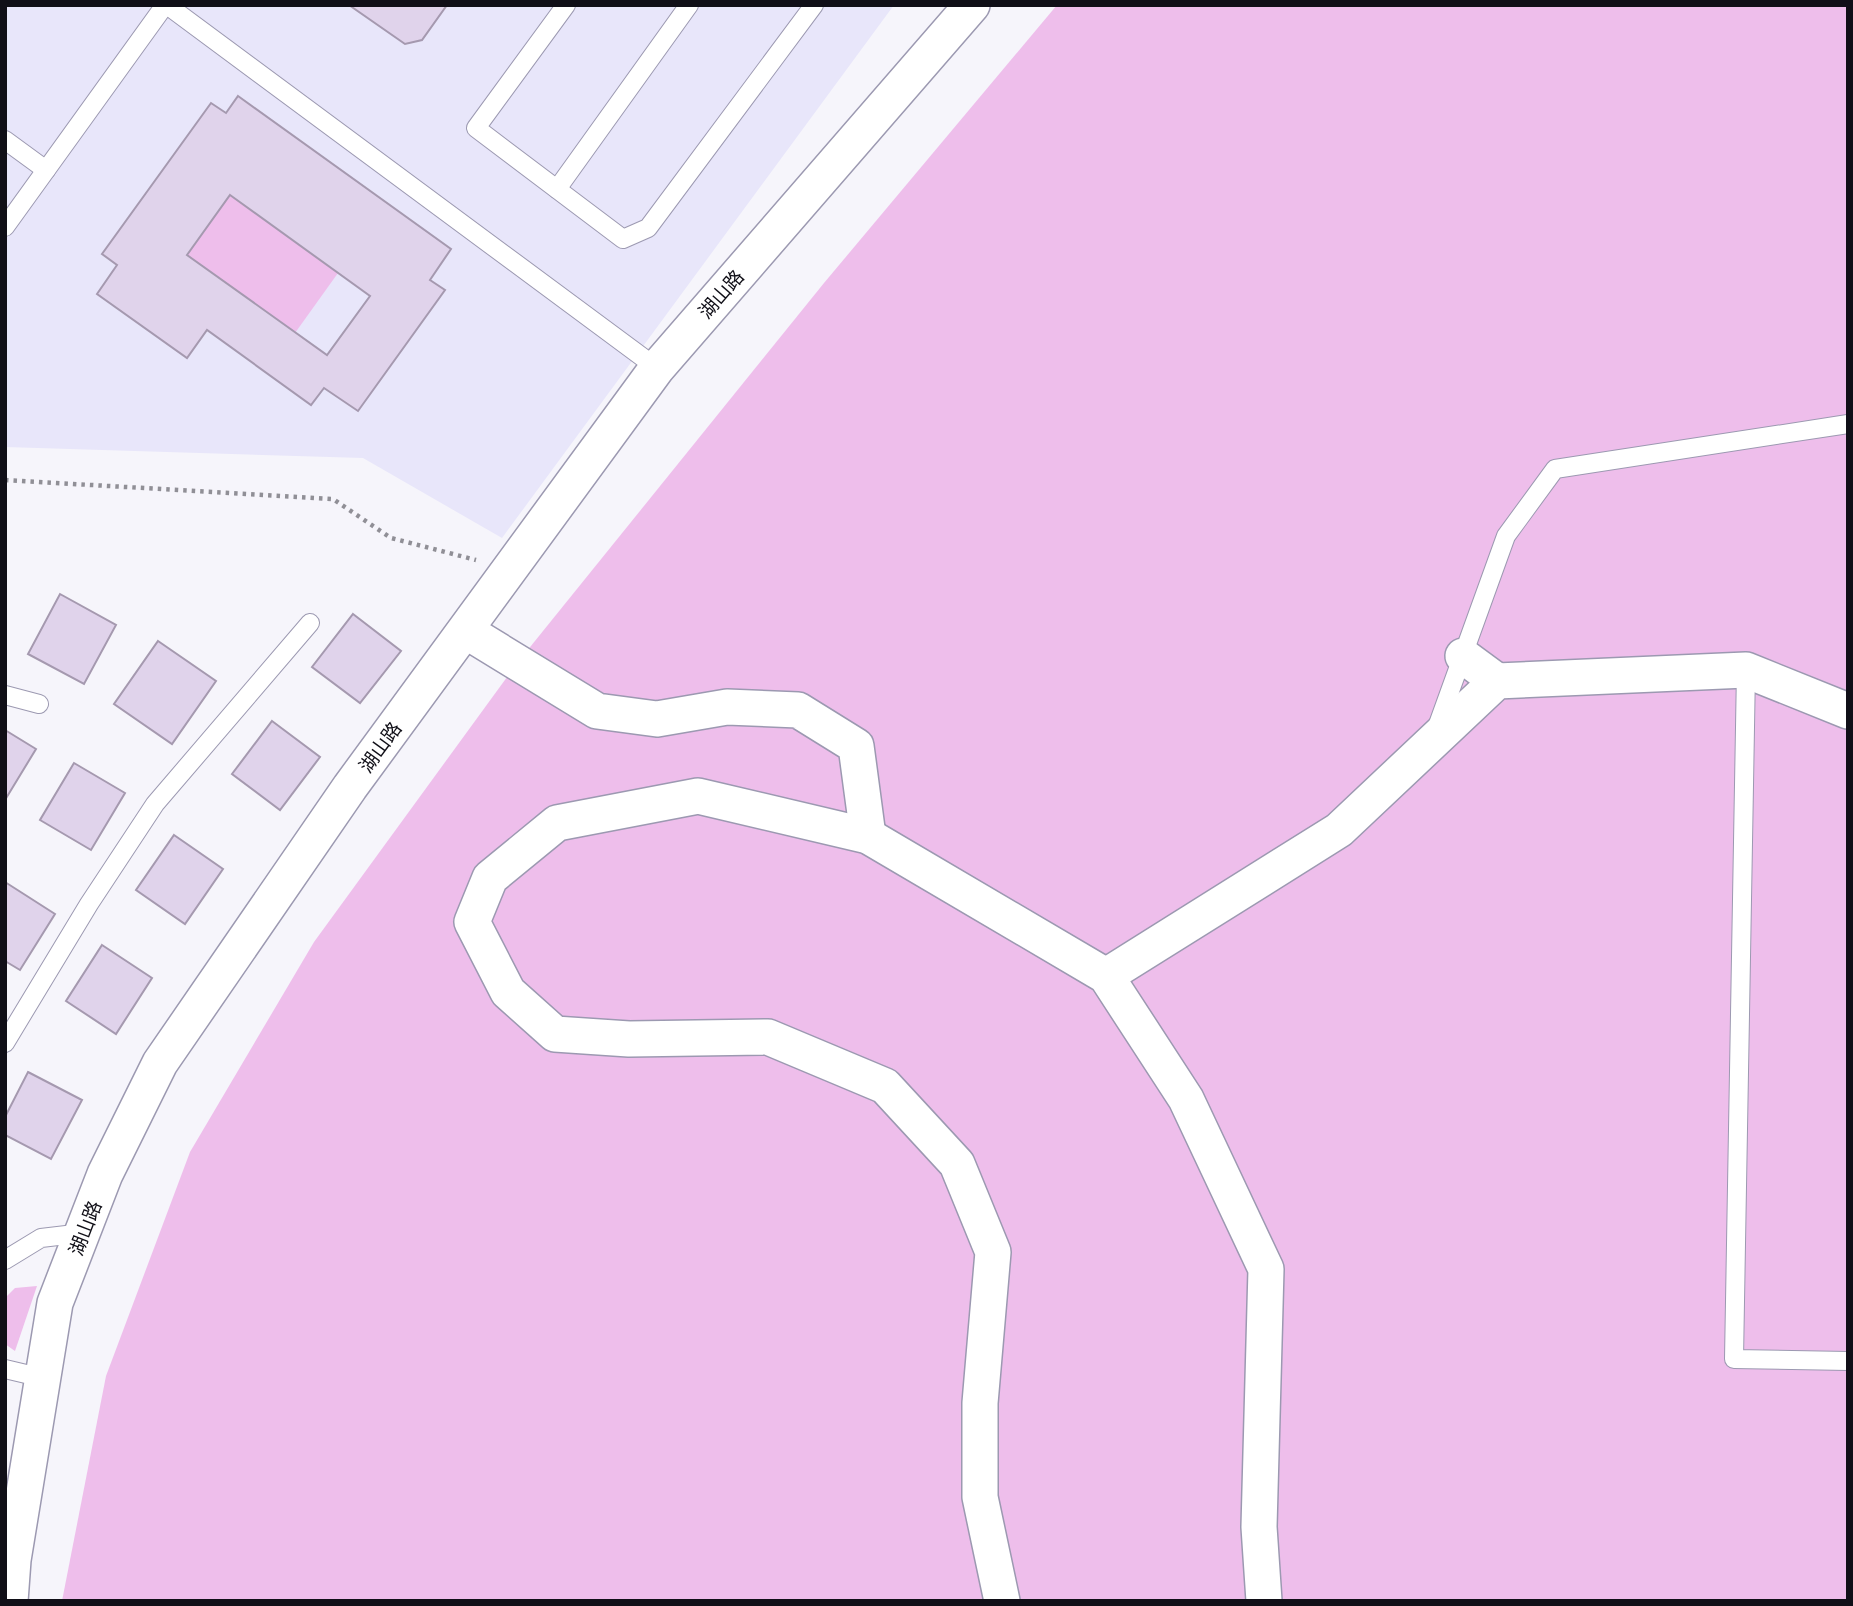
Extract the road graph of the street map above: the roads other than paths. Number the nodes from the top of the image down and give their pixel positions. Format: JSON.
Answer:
{"nodes":[{"id":1,"x":166,"y":5,"type":"edge"},
{"id":2,"x":566,"y":5,"type":"edge"},
{"id":3,"x":689,"y":5,"type":"edge"},
{"id":4,"x":814,"y":5,"type":"edge"},
{"id":5,"x":972,"y":5,"type":"edge"},
{"id":6,"x":5,"y":140,"type":"edge"},
{"id":7,"x":46,"y":170,"type":"junction"},
{"id":8,"x":556,"y":189,"type":"junction"},
{"id":9,"x":5,"y":227,"type":"edge"},
{"id":10,"x":657,"y":368,"type":"junction"},
{"id":11,"x":1848,"y":424,"type":"edge"},
{"id":12,"x":310,"y":623,"type":"dead end"},
{"id":13,"x":466,"y":631,"type":"junction"},
{"id":14,"x":1462,"y":656,"type":"junction"},
{"id":15,"x":1746,"y":670,"type":"junction"},
{"id":16,"x":1497,"y":681,"type":"junction"},
{"id":17,"x":5,"y":695,"type":"edge"},
{"id":18,"x":39,"y":704,"type":"dead end"},
{"id":19,"x":1848,"y":711,"type":"edge"},
{"id":20,"x":1431,"y":743,"type":"junction"},
{"id":21,"x":868,"y":836,"type":"junction"},
{"id":22,"x":1106,"y":976,"type":"junction"},
{"id":23,"x":5,"y":1043,"type":"edge"},
{"id":24,"x":83,"y":1233,"type":"junction"},
{"id":25,"x":5,"y":1260,"type":"edge"},
{"id":26,"x":1848,"y":1361,"type":"edge"},
{"id":27,"x":5,"y":1369,"type":"edge"},
{"id":28,"x":43,"y":1378,"type":"junction"},
{"id":29,"x":10,"y":1601,"type":"edge"},
{"id":30,"x":1002,"y":1601,"type":"edge"},
{"id":31,"x":1264,"y":1601,"type":"edge"}],
"edges":[{"from":1,"to":7,"type":"lane"},
{"from":1,"to":10,"type":"lane"},
{"from":2,"to":8,"type":"lane"},
{"from":3,"to":8,"type":"lane"},
{"from":4,"to":8,"type":"lane"},
{"from":5,"to":10,"type":"street","name":"湖山路"},
{"from":6,"to":7,"type":"lane"},
{"from":7,"to":9,"type":"lane"},
{"from":10,"to":13,"type":"street","name":"湖山路"},
{"from":11,"to":14,"type":"lane"},
{"from":12,"to":23,"type":"lane"},
{"from":13,"to":21,"type":"street"},
{"from":13,"to":24,"type":"street","name":"湖山路"},
{"from":14,"to":16,"type":"street"},
{"from":14,"to":20,"type":"lane"},
{"from":15,"to":16,"type":"street"},
{"from":15,"to":19,"type":"street"},
{"from":15,"to":26,"type":"lane"},
{"from":16,"to":20,"type":"street"},
{"from":17,"to":18,"type":"lane"},
{"from":20,"to":22,"type":"street"},
{"from":21,"to":22,"type":"street"},
{"from":21,"to":30,"type":"street"},
{"from":22,"to":31,"type":"street"},
{"from":24,"to":25,"type":"lane"},
{"from":24,"to":28,"type":"street","name":"湖山路"},
{"from":27,"to":28,"type":"lane"},
{"from":28,"to":29,"type":"street","name":"湖山路"}]}
